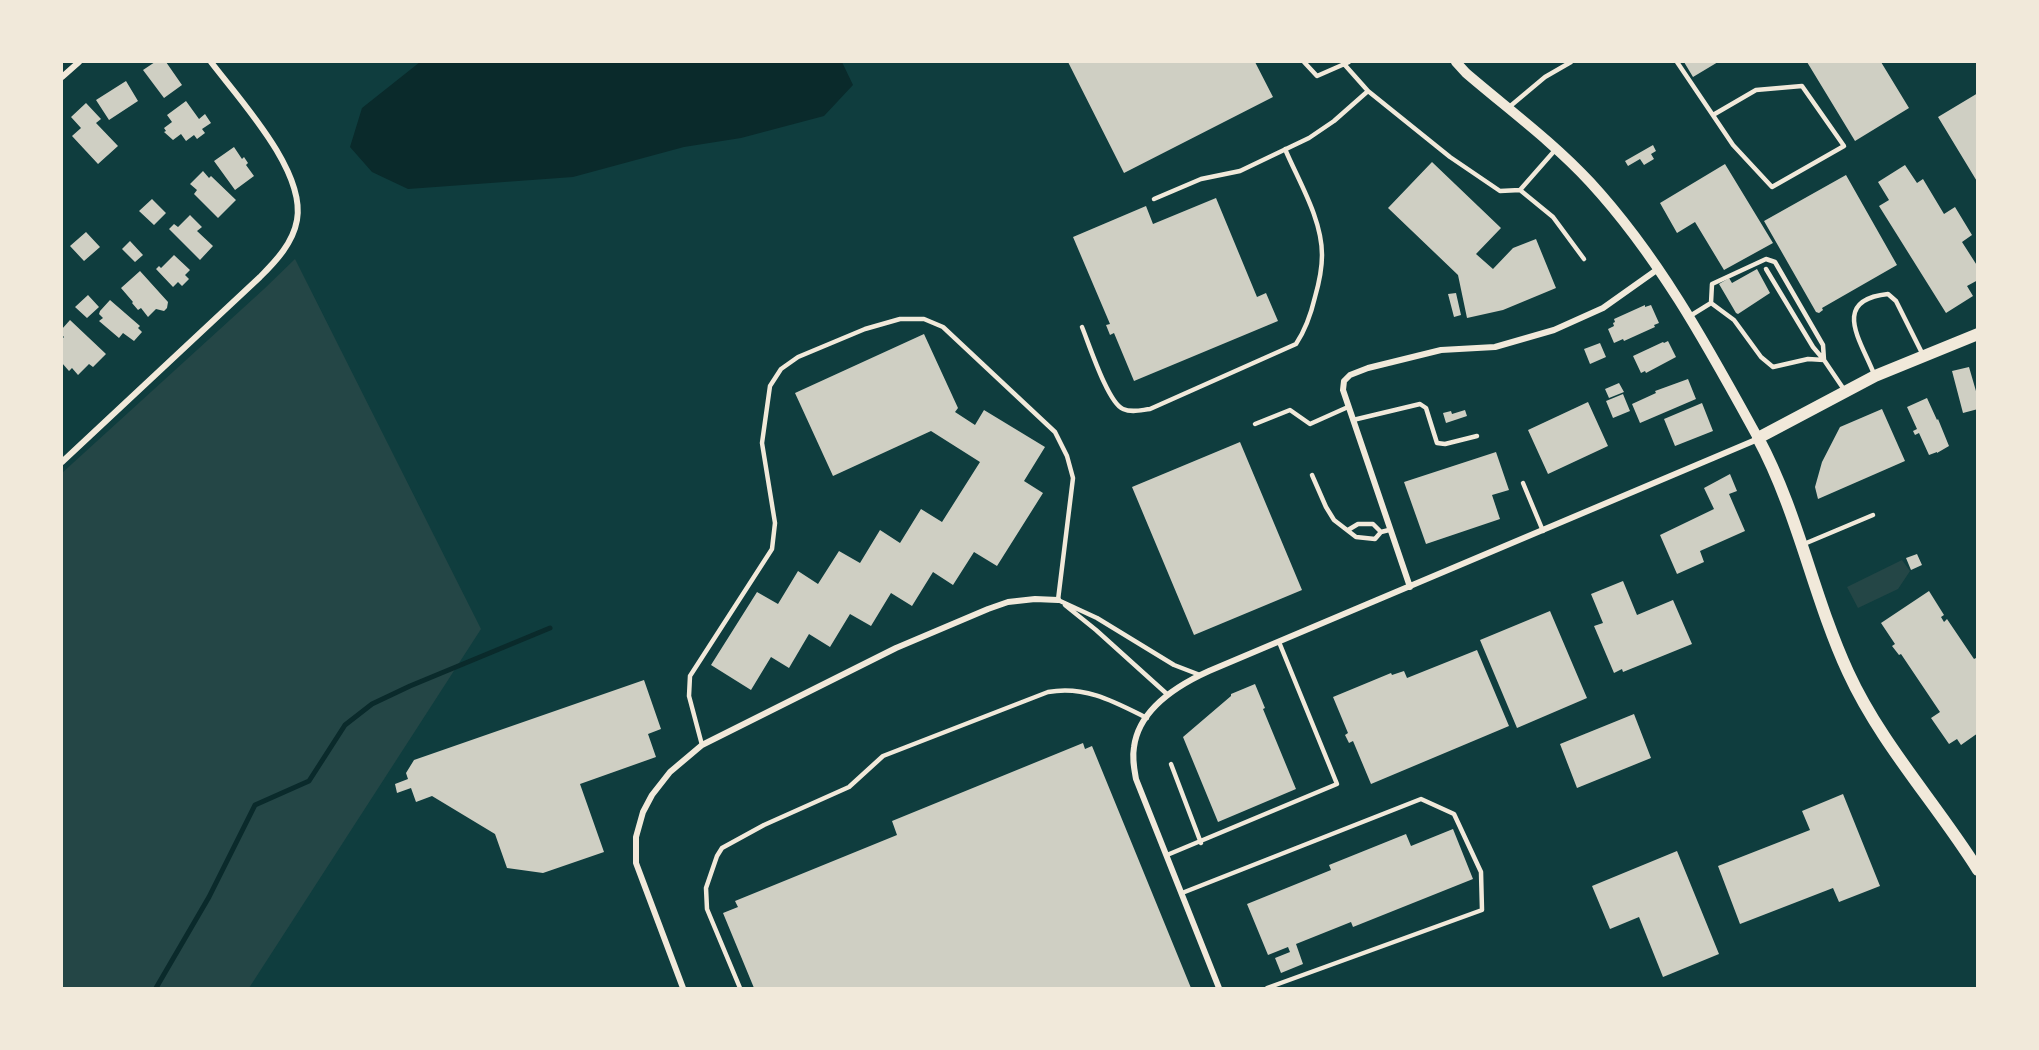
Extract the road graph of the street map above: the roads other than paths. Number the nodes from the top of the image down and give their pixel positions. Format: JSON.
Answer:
{"nodes":[{"id":1,"x":79,"y":62,"type":"edge"},
{"id":2,"x":211,"y":62,"type":"edge"},
{"id":3,"x":1304,"y":62,"type":"edge"},
{"id":4,"x":1349,"y":62,"type":"edge"},
{"id":5,"x":1456,"y":62,"type":"edge"},
{"id":6,"x":1571,"y":62,"type":"edge"},
{"id":7,"x":1677,"y":62,"type":"edge"},
{"id":8,"x":1344,"y":64,"type":"junction"},
{"id":9,"x":62,"y":77,"type":"edge"},
{"id":10,"x":1368,"y":91,"type":"junction"},
{"id":11,"x":1508,"y":108,"type":"junction"},
{"id":12,"x":1713,"y":115,"type":"junction"},
{"id":13,"x":1285,"y":149,"type":"junction"},
{"id":14,"x":1556,"y":149,"type":"junction"},
{"id":15,"x":1520,"y":190,"type":"junction"},
{"id":16,"x":1154,"y":199,"type":"dead end"},
{"id":17,"x":1584,"y":259,"type":"dead end"},
{"id":18,"x":1658,"y":269,"type":"junction"},
{"id":19,"x":1766,"y":269,"type":"dead end"},
{"id":20,"x":1711,"y":303,"type":"junction"},
{"id":21,"x":1690,"y":316,"type":"junction"},
{"id":22,"x":1082,"y":327,"type":"dead end"},
{"id":23,"x":1977,"y":334,"type":"edge"},
{"id":24,"x":1923,"y":355,"type":"junction"},
{"id":25,"x":1824,"y":360,"type":"junction"},
{"id":26,"x":1875,"y":376,"type":"junction"},
{"id":27,"x":1845,"y":391,"type":"junction"},
{"id":28,"x":1348,"y":407,"type":"junction"},
{"id":29,"x":1353,"y":420,"type":"junction"},
{"id":30,"x":1255,"y":424,"type":"dead end"},
{"id":31,"x":1477,"y":436,"type":"dead end"},
{"id":32,"x":1758,"y":438,"type":"junction"},
{"id":33,"x":62,"y":462,"type":"edge"},
{"id":34,"x":1312,"y":475,"type":"dead end"},
{"id":35,"x":1523,"y":483,"type":"dead end"},
{"id":36,"x":1873,"y":515,"type":"dead end"},
{"id":37,"x":1348,"y":530,"type":"junction"},
{"id":38,"x":1389,"y":530,"type":"junction"},
{"id":39,"x":1543,"y":531,"type":"junction"},
{"id":40,"x":1382,"y":532,"type":"junction"},
{"id":41,"x":1801,"y":545,"type":"junction"},
{"id":42,"x":1410,"y":587,"type":"junction"},
{"id":43,"x":1058,"y":600,"type":"junction"},
{"id":44,"x":1279,"y":642,"type":"junction"},
{"id":45,"x":1200,"y":675,"type":"junction"},
{"id":46,"x":1168,"y":695,"type":"junction"},
{"id":47,"x":1147,"y":718,"type":"junction"},
{"id":48,"x":702,"y":745,"type":"junction"},
{"id":49,"x":1171,"y":765,"type":"dead end"},
{"id":50,"x":1201,"y":843,"type":"junction"},
{"id":51,"x":1167,"y":855,"type":"junction"},
{"id":52,"x":1977,"y":870,"type":"edge"},
{"id":53,"x":1182,"y":893,"type":"junction"},
{"id":54,"x":683,"y":988,"type":"edge"},
{"id":55,"x":740,"y":988,"type":"edge"},
{"id":56,"x":1220,"y":988,"type":"edge"},
{"id":57,"x":1267,"y":988,"type":"edge"}],
"edges":[{"from":1,"to":9,"type":"street"},
{"from":2,"to":33,"type":"street"},
{"from":3,"to":8,"type":"lane"},
{"from":4,"to":8,"type":"lane"},
{"from":5,"to":11,"type":"street"},
{"from":6,"to":11,"type":"lane"},
{"from":7,"to":12,"type":"lane"},
{"from":8,"to":10,"type":"lane"},
{"from":10,"to":13,"type":"lane"},
{"from":10,"to":15,"type":"lane"},
{"from":11,"to":14,"type":"street"},
{"from":12,"to":12,"type":"lane"},
{"from":13,"to":16,"type":"lane"},
{"from":13,"to":22,"type":"lane"},
{"from":14,"to":15,"type":"lane"},
{"from":14,"to":18,"type":"street"},
{"from":15,"to":17,"type":"lane"},
{"from":18,"to":21,"type":"street"},
{"from":18,"to":28,"type":"street"},
{"from":19,"to":25,"type":"lane"},
{"from":20,"to":21,"type":"lane"},
{"from":20,"to":25,"type":"lane"},
{"from":20,"to":25,"type":"lane"},
{"from":21,"to":32,"type":"street"},
{"from":23,"to":24,"type":"main road"},
{"from":24,"to":26,"type":"main road"},
{"from":24,"to":26,"type":"lane"},
{"from":25,"to":27,"type":"lane"},
{"from":26,"to":27,"type":"main road"},
{"from":27,"to":32,"type":"main road"},
{"from":28,"to":29,"type":"street"},
{"from":28,"to":30,"type":"lane"},
{"from":29,"to":31,"type":"lane"},
{"from":29,"to":38,"type":"street"},
{"from":32,"to":39,"type":"street"},
{"from":32,"to":41,"type":"main road"},
{"from":34,"to":37,"type":"lane"},
{"from":35,"to":39,"type":"lane"},
{"from":36,"to":41,"type":"lane"},
{"from":37,"to":40,"type":"lane"},
{"from":37,"to":40,"type":"lane"},
{"from":38,"to":40,"type":"lane"},
{"from":38,"to":42,"type":"street"},
{"from":39,"to":42,"type":"street"},
{"from":41,"to":52,"type":"main road"},
{"from":42,"to":44,"type":"street"},
{"from":43,"to":45,"type":"lane"},
{"from":43,"to":46,"type":"lane"},
{"from":43,"to":48,"type":"street"},
{"from":43,"to":48,"type":"lane"},
{"from":44,"to":45,"type":"street"},
{"from":44,"to":50,"type":"lane"},
{"from":45,"to":46,"type":"street"},
{"from":46,"to":47,"type":"street"},
{"from":47,"to":51,"type":"street"},
{"from":47,"to":55,"type":"lane"},
{"from":48,"to":54,"type":"street"},
{"from":49,"to":50,"type":"lane"},
{"from":50,"to":51,"type":"lane"},
{"from":51,"to":53,"type":"street"},
{"from":53,"to":56,"type":"street"},
{"from":53,"to":57,"type":"lane"}]}
